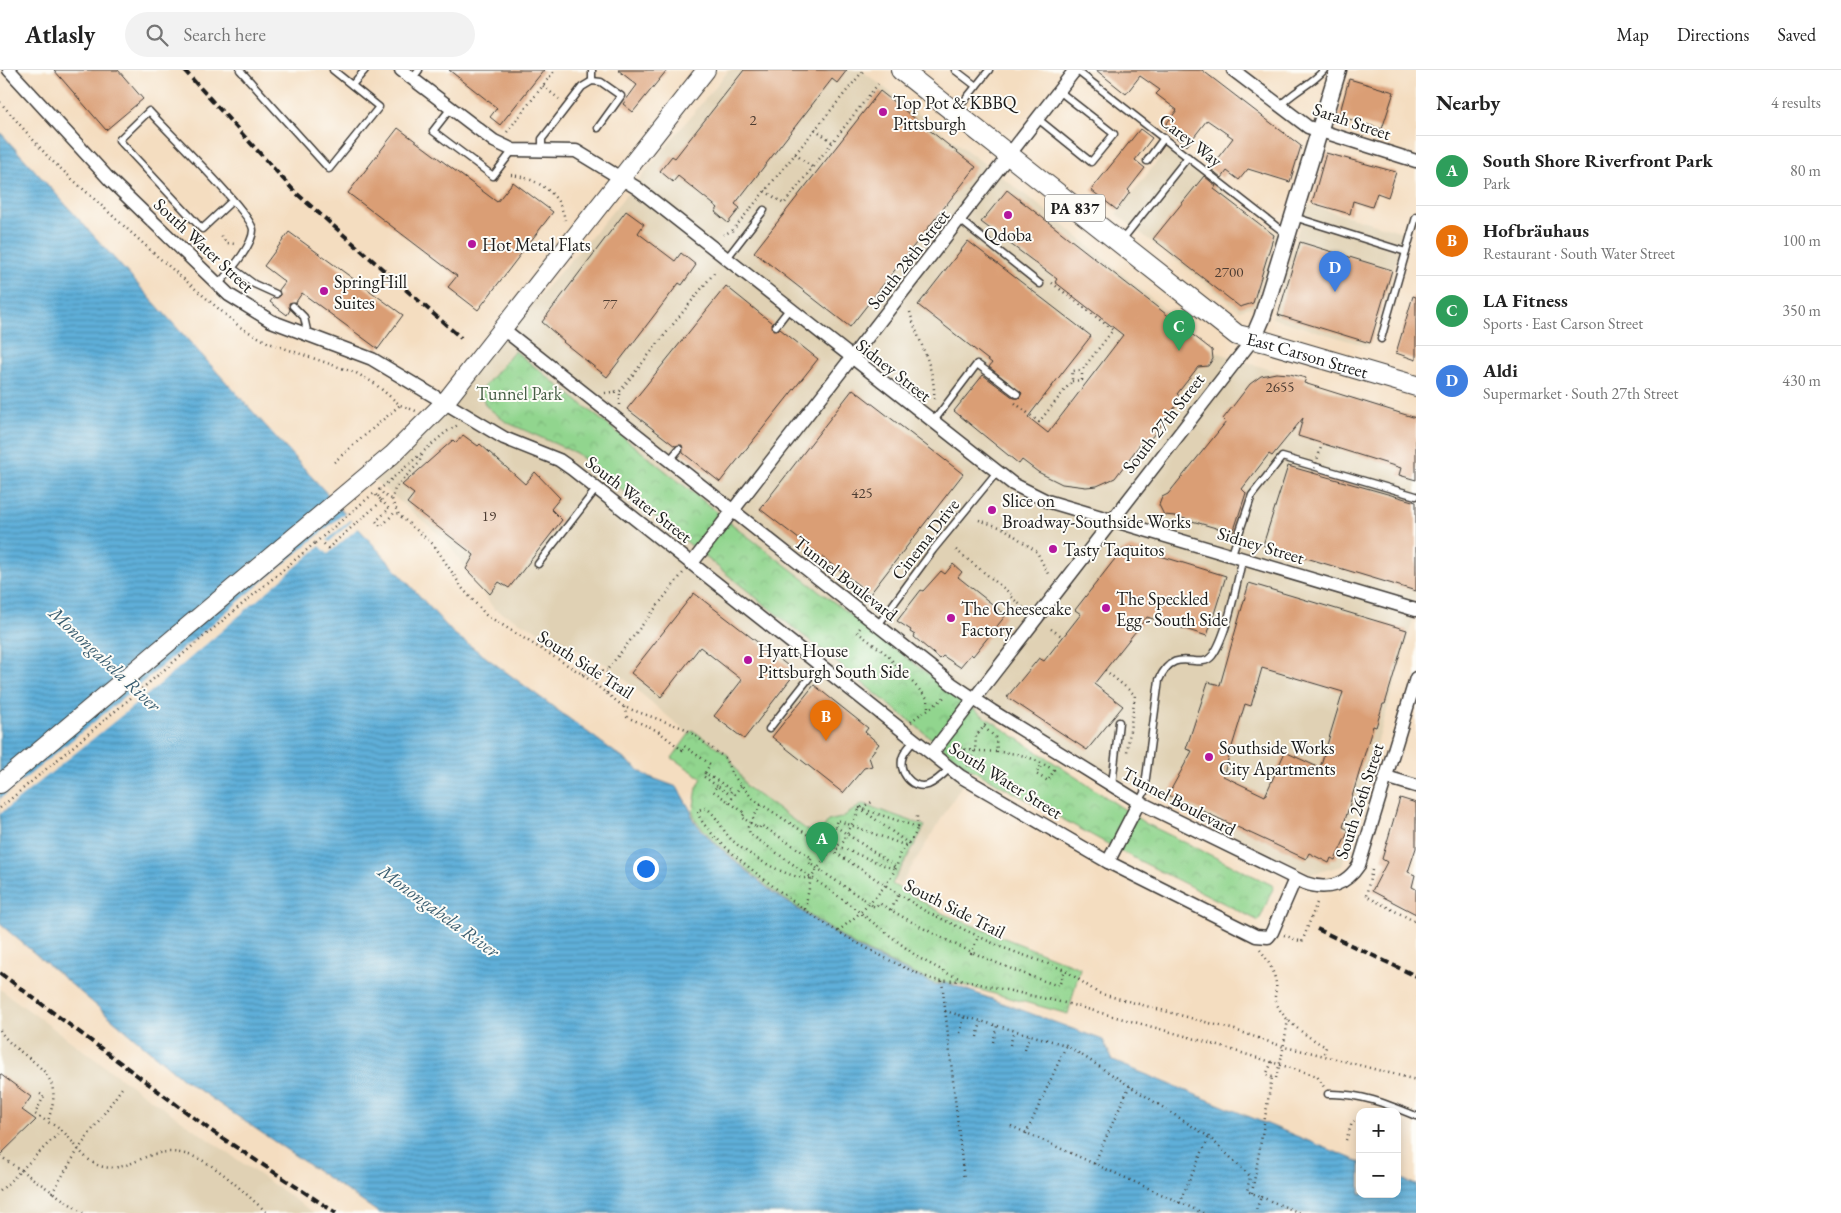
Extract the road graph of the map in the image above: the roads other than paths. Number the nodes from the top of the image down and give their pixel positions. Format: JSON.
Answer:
{"nodes":[{"id":1,"x":10,"y":70,"type":"edge"},
{"id":2,"x":240,"y":70,"type":"edge"},
{"id":3,"x":333,"y":70,"type":"edge"},
{"id":4,"x":365,"y":70,"type":"edge"},
{"id":5,"x":401,"y":70,"type":"edge"},
{"id":6,"x":592,"y":70,"type":"edge"},
{"id":7,"x":706,"y":70,"type":"edge"},
{"id":8,"x":900,"y":70,"type":"edge"},
{"id":9,"x":955,"y":70,"type":"edge"},
{"id":10,"x":989,"y":70,"type":"edge"},
{"id":11,"x":1075,"y":70,"type":"edge"},
{"id":12,"x":1233,"y":70,"type":"edge"},
{"id":13,"x":1324,"y":70,"type":"edge"},
{"id":14,"x":1338,"y":70,"type":"edge"},
{"id":15,"x":416,"y":74,"type":"edge"},
{"id":16,"x":592,"y":81,"type":"junction"},
{"id":17,"x":352,"y":85,"type":"junction"},
{"id":18,"x":976,"y":86,"type":"junction"},
{"id":19,"x":1059,"y":91,"type":"junction"},
{"id":20,"x":1280,"y":106,"type":"junction"},
{"id":21,"x":451,"y":108,"type":"junction"},
{"id":22,"x":955,"y":112,"type":"junction"},
{"id":23,"x":1038,"y":119,"type":"junction"},
{"id":24,"x":598,"y":128,"type":"dead end"},
{"id":25,"x":1319,"y":131,"type":"junction"},
{"id":26,"x":1164,"y":138,"type":"junction"},
{"id":27,"x":513,"y":150,"type":"junction"},
{"id":28,"x":542,"y":150,"type":"junction"},
{"id":29,"x":1010,"y":156,"type":"junction"},
{"id":30,"x":1188,"y":157,"type":"junction"},
{"id":31,"x":1416,"y":160,"type":"edge"},
{"id":32,"x":1147,"y":161,"type":"dead end"},
{"id":33,"x":621,"y":179,"type":"junction"},
{"id":34,"x":233,"y":200,"type":"junction"},
{"id":35,"x":764,"y":210,"type":"dead end"},
{"id":36,"x":1293,"y":216,"type":"junction"},
{"id":37,"x":1416,"y":217,"type":"edge"},
{"id":38,"x":960,"y":220,"type":"junction"},
{"id":39,"x":1287,"y":234,"type":"junction"},
{"id":40,"x":1120,"y":243,"type":"junction"},
{"id":41,"x":1406,"y":252,"type":"junction"},
{"id":42,"x":726,"y":258,"type":"junction"},
{"id":43,"x":231,"y":267,"type":"junction"},
{"id":44,"x":1040,"y":284,"type":"dead end"},
{"id":45,"x":218,"y":285,"type":"junction"},
{"id":46,"x":276,"y":294,"type":"dead end"},
{"id":47,"x":293,"y":306,"type":"dead end"},
{"id":48,"x":790,"y":308,"type":"junction"},
{"id":49,"x":776,"y":326,"type":"dead end"},
{"id":50,"x":503,"y":329,"type":"junction"},
{"id":51,"x":308,"y":336,"type":"junction"},
{"id":52,"x":1253,"y":339,"type":"junction"},
{"id":53,"x":1381,"y":339,"type":"dead end"},
{"id":54,"x":852,"y":358,"type":"junction"},
{"id":55,"x":1416,"y":386,"type":"edge"},
{"id":56,"x":1017,"y":394,"type":"dead end"},
{"id":57,"x":445,"y":402,"type":"junction"},
{"id":58,"x":933,"y":422,"type":"junction"},
{"id":59,"x":679,"y":449,"type":"dead end"},
{"id":60,"x":669,"y":461,"type":"junction"},
{"id":61,"x":997,"y":472,"type":"junction"},
{"id":62,"x":597,"y":488,"type":"junction"},
{"id":63,"x":1416,"y":496,"type":"edge"},
{"id":64,"x":733,"y":511,"type":"junction"},
{"id":65,"x":1114,"y":520,"type":"junction"},
{"id":66,"x":1238,"y":556,"type":"junction"},
{"id":67,"x":538,"y":564,"type":"dead end"},
{"id":68,"x":688,"y":567,"type":"junction"},
{"id":69,"x":1416,"y":610,"type":"edge"},
{"id":70,"x":878,"y":625,"type":"junction"},
{"id":71,"x":820,"y":664,"type":"junction"},
{"id":72,"x":1416,"y":678,"type":"edge"},
{"id":73,"x":974,"y":699,"type":"junction"},
{"id":74,"x":1120,"y":722,"type":"dead end"},
{"id":75,"x":769,"y":729,"type":"dead end"},
{"id":76,"x":914,"y":740,"type":"junction"},
{"id":77,"x":932,"y":753,"type":"junction"},
{"id":78,"x":950,"y":768,"type":"junction"},
{"id":79,"x":1386,"y":777,"type":"junction"},
{"id":80,"x":0,"y":784,"type":"edge"},
{"id":81,"x":1112,"y":786,"type":"junction"},
{"id":82,"x":1416,"y":786,"type":"edge"},
{"id":83,"x":1138,"y":802,"type":"junction"},
{"id":84,"x":1108,"y":862,"type":"junction"},
{"id":85,"x":1294,"y":879,"type":"junction"},
{"id":86,"x":1328,"y":1094,"type":"road end"},
{"id":87,"x":1416,"y":1116,"type":"edge"}],
"edges":[{"from":1,"to":45,"type":"street","name":"South Water Street"},
{"from":2,"to":17,"type":"lane"},
{"from":3,"to":17,"type":"lane"},
{"from":4,"to":17,"type":"lane"},
{"from":5,"to":15,"type":"street","name":"Sidney Street"},
{"from":6,"to":16,"type":"lane"},
{"from":7,"to":33,"type":"main road"},
{"from":8,"to":22,"type":"main road","name":"East Carson Street","number":"PA 837"},
{"from":9,"to":18,"type":"lane"},
{"from":10,"to":18,"type":"lane"},
{"from":11,"to":19,"type":"street","name":"South 28th Street"},
{"from":11,"to":26,"type":"lane","name":"Carey Way"},
{"from":12,"to":20,"type":"street","name":"Sarah Street"},
{"from":13,"to":20,"type":"lane"},
{"from":14,"to":25,"type":"street","name":"South 27th Street"},
{"from":15,"to":21,"type":"street","name":"Sidney Street"},
{"from":16,"to":24,"type":"lane"},
{"from":16,"to":28,"type":"lane"},
{"from":18,"to":22,"type":"lane"},
{"from":19,"to":23,"type":"street","name":"South 28th Street"},
{"from":19,"to":23,"type":"lane"},
{"from":20,"to":25,"type":"street","name":"Sarah Street"},
{"from":21,"to":27,"type":"street","name":"Sidney Street"},
{"from":21,"to":27,"type":"lane"},
{"from":22,"to":29,"type":"main road","name":"East Carson Street","number":"PA 837"},
{"from":23,"to":29,"type":"street","name":"South 28th Street"},
{"from":25,"to":31,"type":"street","name":"Sarah Street"},
{"from":25,"to":36,"type":"street","name":"South 27th Street"},
{"from":26,"to":30,"type":"lane","name":"Carey Way"},
{"from":26,"to":32,"type":"lane"},
{"from":27,"to":28,"type":"street","name":"Sidney Street"},
{"from":28,"to":33,"type":"street","name":"Sidney Street"},
{"from":29,"to":38,"type":"street","name":"South 28th Street"},
{"from":29,"to":40,"type":"main road","name":"East Carson Street","number":"PA 837"},
{"from":30,"to":39,"type":"lane","name":"Carey Way"},
{"from":30,"to":40,"type":"lane"},
{"from":33,"to":42,"type":"street","name":"Sidney Street"},
{"from":33,"to":50,"type":"main road"},
{"from":34,"to":34,"type":"lane"},
{"from":34,"to":43,"type":"lane"},
{"from":35,"to":42,"type":"lane"},
{"from":36,"to":39,"type":"street","name":"South 27th Street"},
{"from":36,"to":41,"type":"lane"},
{"from":37,"to":41,"type":"lane"},
{"from":38,"to":44,"type":"lane"},
{"from":38,"to":54,"type":"street","name":"South 28th Street"},
{"from":39,"to":52,"type":"street","name":"South 27th Street"},
{"from":40,"to":52,"type":"main road","name":"East Carson Street","number":"PA 837"},
{"from":41,"to":53,"type":"lane"},
{"from":42,"to":48,"type":"street","name":"Sidney Street"},
{"from":43,"to":45,"type":"lane"},
{"from":43,"to":46,"type":"lane"},
{"from":45,"to":51,"type":"street","name":"South Water Street"},
{"from":47,"to":51,"type":"lane"},
{"from":48,"to":49,"type":"lane"},
{"from":48,"to":54,"type":"street","name":"Sidney Street"},
{"from":50,"to":57,"type":"main road"},
{"from":50,"to":60,"type":"street","name":"Tunnel Boulevard"},
{"from":51,"to":57,"type":"street","name":"South Water Street"},
{"from":52,"to":55,"type":"main road","name":"East Carson Street","number":"PA 837"},
{"from":52,"to":65,"type":"street","name":"South 27th Street"},
{"from":54,"to":58,"type":"street","name":"Sidney Street"},
{"from":54,"to":64,"type":"street","name":"South 28th Street"},
{"from":56,"to":58,"type":"lane"},
{"from":57,"to":62,"type":"street","name":"South Water Street"},
{"from":57,"to":80,"type":"main road"},
{"from":58,"to":61,"type":"street","name":"Sidney Street"},
{"from":59,"to":60,"type":"lane"},
{"from":60,"to":64,"type":"street","name":"Tunnel Boulevard"},
{"from":61,"to":65,"type":"street","name":"Sidney Street"},
{"from":61,"to":70,"type":"lane","name":"Cinema Drive"},
{"from":62,"to":67,"type":"lane"},
{"from":62,"to":68,"type":"street","name":"South Water Street"},
{"from":63,"to":66,"type":"lane"},
{"from":64,"to":68,"type":"street","name":"South 28th Street"},
{"from":64,"to":70,"type":"street","name":"Tunnel Boulevard"},
{"from":65,"to":66,"type":"street","name":"Sidney Street"},
{"from":65,"to":73,"type":"street","name":"South 27th Street"},
{"from":66,"to":69,"type":"street","name":"Sidney Street"},
{"from":66,"to":83,"type":"lane"},
{"from":68,"to":71,"type":"street","name":"South Water Street"},
{"from":70,"to":73,"type":"street","name":"Tunnel Boulevard"},
{"from":71,"to":75,"type":"lane"},
{"from":71,"to":76,"type":"street","name":"South Water Street"},
{"from":72,"to":79,"type":"street","name":"South 26th Street"},
{"from":73,"to":77,"type":"street","name":"South 27th Street"},
{"from":73,"to":81,"type":"street","name":"Tunnel Boulevard"},
{"from":74,"to":81,"type":"lane"},
{"from":76,"to":77,"type":"street","name":"South Water Street"},
{"from":76,"to":78,"type":"lane"},
{"from":77,"to":78,"type":"street","name":"South Water Street"},
{"from":78,"to":84,"type":"street","name":"South Water Street"},
{"from":79,"to":82,"type":"street"},
{"from":79,"to":85,"type":"street","name":"South 26th Street"},
{"from":81,"to":83,"type":"street","name":"Tunnel Boulevard"},
{"from":83,"to":84,"type":"street"},
{"from":83,"to":85,"type":"street","name":"Tunnel Boulevard"},
{"from":84,"to":85,"type":"street","name":"South Water Street"},
{"from":86,"to":87,"type":"lane"}]}
